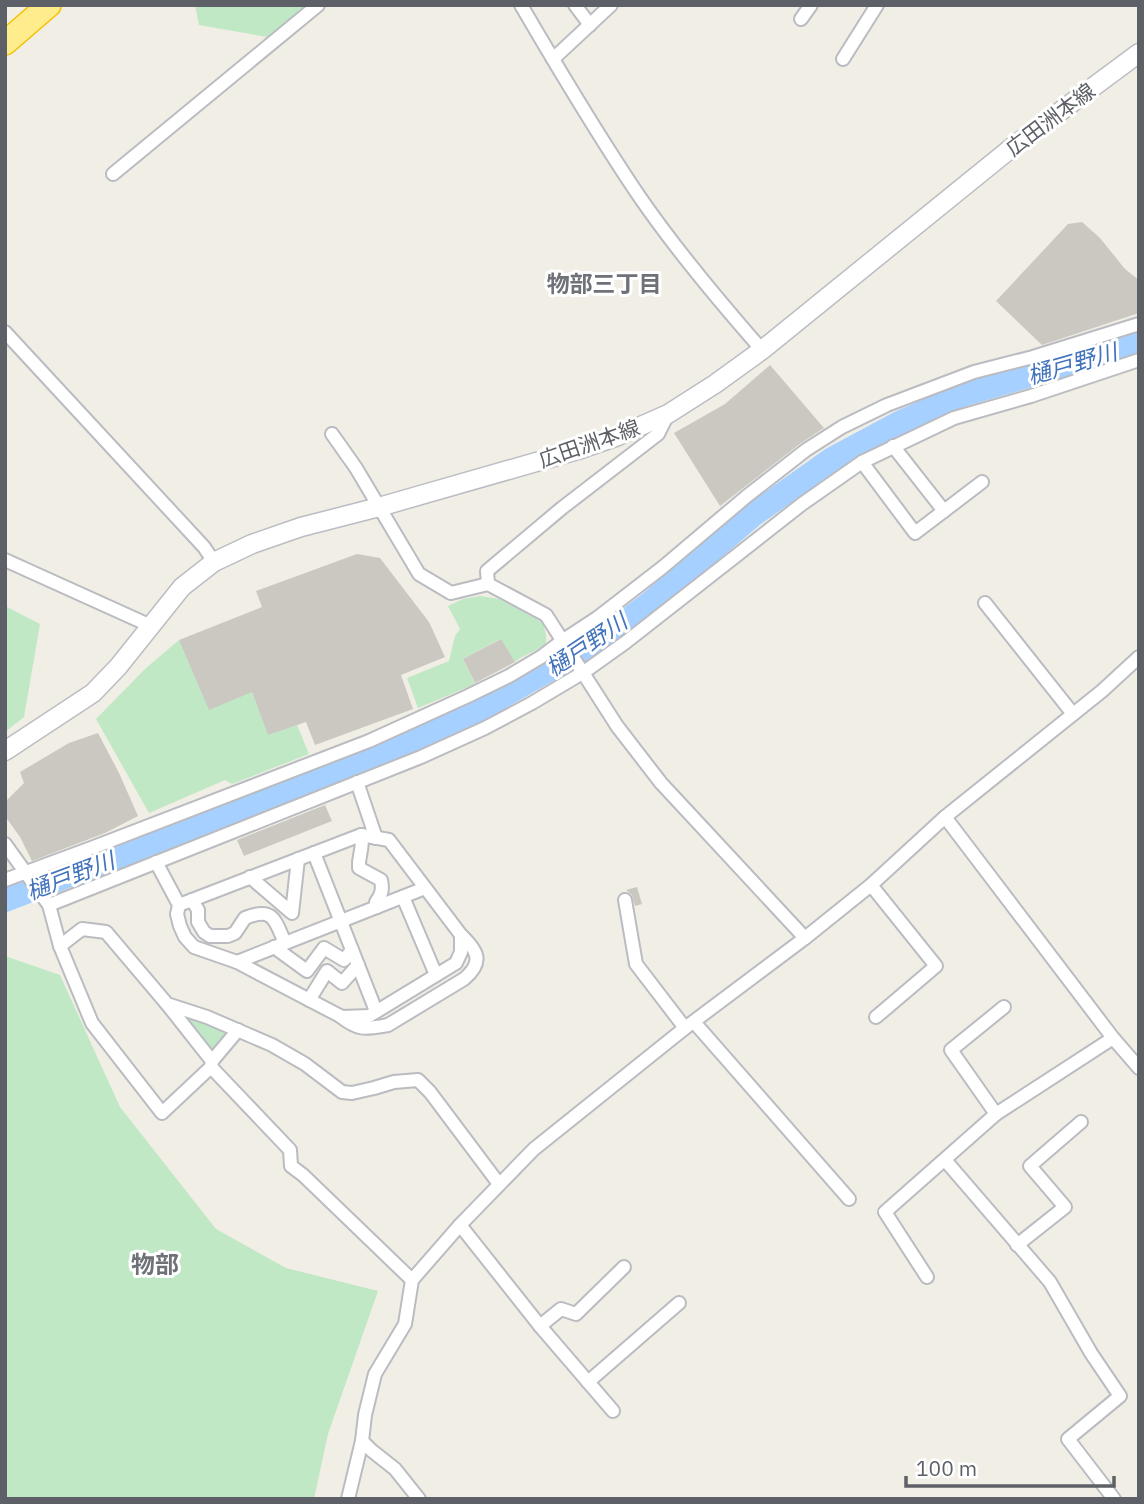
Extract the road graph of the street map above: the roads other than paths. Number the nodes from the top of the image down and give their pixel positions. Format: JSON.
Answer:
{"nodes":[{"id":1,"x":49,"y":5,"type":"edge"},
{"id":2,"x":318,"y":5,"type":"edge"},
{"id":3,"x":521,"y":5,"type":"edge"},
{"id":4,"x":575,"y":5,"type":"edge"},
{"id":5,"x":611,"y":5,"type":"edge"},
{"id":6,"x":811,"y":5,"type":"edge"},
{"id":7,"x":877,"y":5,"type":"edge"},
{"id":8,"x":801,"y":19,"type":"dead end"},
{"id":9,"x":590,"y":25,"type":"junction"},
{"id":10,"x":5,"y":43,"type":"edge"},
{"id":11,"x":1139,"y":53,"type":"edge"},
{"id":12,"x":552,"y":59,"type":"junction"},
{"id":13,"x":843,"y":59,"type":"dead end"},
{"id":14,"x":113,"y":174,"type":"dead end"},
{"id":15,"x":1139,"y":324,"type":"edge"},
{"id":16,"x":5,"y":332,"type":"edge"},
{"id":17,"x":762,"y":350,"type":"junction"},
{"id":18,"x":1139,"y":360,"type":"edge"},
{"id":19,"x":668,"y":414,"type":"junction"},
{"id":20,"x":332,"y":434,"type":"dead end"},
{"id":21,"x":893,"y":446,"type":"junction"},
{"id":22,"x":862,"y":462,"type":"junction"},
{"id":23,"x":982,"y":482,"type":"dead end"},
{"id":24,"x":379,"y":507,"type":"junction"},
{"id":25,"x":944,"y":511,"type":"junction"},
{"id":26,"x":5,"y":560,"type":"edge"},
{"id":27,"x":214,"y":562,"type":"junction"},
{"id":28,"x":488,"y":583,"type":"junction"},
{"id":29,"x":985,"y":603,"type":"dead end"},
{"id":30,"x":151,"y":626,"type":"junction"},
{"id":31,"x":562,"y":641,"type":"junction"},
{"id":32,"x":1139,"y":657,"type":"edge"},
{"id":33,"x":584,"y":672,"type":"junction"},
{"id":34,"x":1073,"y":714,"type":"junction"},
{"id":35,"x":5,"y":751,"type":"edge"},
{"id":36,"x":357,"y":782,"type":"junction"},
{"id":37,"x":945,"y":817,"type":"junction"},
{"id":38,"x":361,"y":835,"type":"junction"},
{"id":39,"x":376,"y":838,"type":"junction"},
{"id":40,"x":5,"y":844,"type":"edge"},
{"id":41,"x":314,"y":853,"type":"junction"},
{"id":42,"x":299,"y":859,"type":"junction"},
{"id":43,"x":156,"y":862,"type":"junction"},
{"id":44,"x":25,"y":873,"type":"junction"},
{"id":45,"x":250,"y":877,"type":"junction"},
{"id":46,"x":5,"y":880,"type":"edge"},
{"id":47,"x":871,"y":885,"type":"junction"},
{"id":48,"x":425,"y":888,"type":"junction"},
{"id":49,"x":403,"y":897,"type":"junction"},
{"id":50,"x":192,"y":900,"type":"junction"},
{"id":51,"x":625,"y":900,"type":"dead end"},
{"id":52,"x":49,"y":905,"type":"junction"},
{"id":53,"x":179,"y":905,"type":"junction"},
{"id":54,"x":377,"y":907,"type":"junction"},
{"id":55,"x":341,"y":921,"type":"junction"},
{"id":56,"x":461,"y":935,"type":"junction"},
{"id":57,"x":805,"y":937,"type":"junction"},
{"id":58,"x":280,"y":945,"type":"junction"},
{"id":59,"x":60,"y":946,"type":"junction"},
{"id":60,"x":352,"y":950,"type":"junction"},
{"id":61,"x":237,"y":962,"type":"junction"},
{"id":62,"x":358,"y":965,"type":"junction"},
{"id":63,"x":436,"y":975,"type":"junction"},
{"id":64,"x":309,"y":1000,"type":"junction"},
{"id":65,"x":167,"y":1004,"type":"junction"},
{"id":66,"x":1004,"y":1007,"type":"dead end"},
{"id":67,"x":376,"y":1011,"type":"junction"},
{"id":68,"x":339,"y":1016,"type":"junction"},
{"id":69,"x":876,"y":1017,"type":"dead end"},
{"id":70,"x":690,"y":1025,"type":"junction"},
{"id":71,"x":238,"y":1030,"type":"junction"},
{"id":72,"x":1113,"y":1038,"type":"junction"},
{"id":73,"x":212,"y":1064,"type":"junction"},
{"id":74,"x":1139,"y":1068,"type":"edge"},
{"id":75,"x":996,"y":1114,"type":"junction"},
{"id":76,"x":1081,"y":1122,"type":"dead end"},
{"id":77,"x":945,"y":1160,"type":"junction"},
{"id":78,"x":499,"y":1184,"type":"junction"},
{"id":79,"x":849,"y":1199,"type":"dead end"},
{"id":80,"x":460,"y":1225,"type":"junction"},
{"id":81,"x":1017,"y":1245,"type":"junction"},
{"id":82,"x":624,"y":1267,"type":"dead end"},
{"id":83,"x":927,"y":1277,"type":"dead end"},
{"id":84,"x":412,"y":1280,"type":"junction"},
{"id":85,"x":679,"y":1304,"type":"dead end"},
{"id":86,"x":541,"y":1326,"type":"junction"},
{"id":87,"x":589,"y":1382,"type":"junction"},
{"id":88,"x":613,"y":1411,"type":"dead end"},
{"id":89,"x":362,"y":1441,"type":"junction"},
{"id":90,"x":348,"y":1499,"type":"edge"},
{"id":91,"x":419,"y":1499,"type":"edge"},
{"id":92,"x":1114,"y":1499,"type":"edge"}],
"edges":[{"from":1,"to":10,"type":"highway"},
{"from":2,"to":14,"type":"street"},
{"from":3,"to":12,"type":"street"},
{"from":4,"to":9,"type":"street"},
{"from":5,"to":9,"type":"street"},
{"from":6,"to":8,"type":"street"},
{"from":7,"to":13,"type":"street"},
{"from":9,"to":12,"type":"street"},
{"from":11,"to":17,"type":"main road","name":"広田洲本線"},
{"from":12,"to":17,"type":"street"},
{"from":15,"to":31,"type":"street"},
{"from":16,"to":27,"type":"street"},
{"from":17,"to":19,"type":"main road","name":"広田洲本線"},
{"from":18,"to":21,"type":"street"},
{"from":19,"to":24,"type":"main road","name":"広田洲本線"},
{"from":19,"to":28,"type":"street"},
{"from":20,"to":24,"type":"street"},
{"from":21,"to":22,"type":"street"},
{"from":21,"to":25,"type":"street"},
{"from":22,"to":25,"type":"street"},
{"from":22,"to":33,"type":"street"},
{"from":23,"to":25,"type":"street"},
{"from":24,"to":27,"type":"main road","name":"広田洲本線"},
{"from":24,"to":28,"type":"street"},
{"from":26,"to":30,"type":"street"},
{"from":27,"to":30,"type":"main road","name":"広田洲本線"},
{"from":28,"to":31,"type":"street"},
{"from":29,"to":34,"type":"street"},
{"from":30,"to":35,"type":"main road","name":"広田洲本線"},
{"from":31,"to":33,"type":"street"},
{"from":31,"to":44,"type":"street"},
{"from":32,"to":34,"type":"street"},
{"from":33,"to":36,"type":"street"},
{"from":33,"to":57,"type":"street"},
{"from":34,"to":37,"type":"street"},
{"from":36,"to":39,"type":"street"},
{"from":36,"to":43,"type":"street"},
{"from":37,"to":47,"type":"street"},
{"from":37,"to":72,"type":"street"},
{"from":38,"to":39,"type":"street"},
{"from":38,"to":41,"type":"street"},
{"from":38,"to":54,"type":"street"},
{"from":39,"to":48,"type":"street"},
{"from":40,"to":44,"type":"street"},
{"from":41,"to":42,"type":"street"},
{"from":41,"to":55,"type":"street"},
{"from":42,"to":45,"type":"street"},
{"from":42,"to":45,"type":"street"},
{"from":43,"to":52,"type":"street"},
{"from":43,"to":53,"type":"street"},
{"from":44,"to":46,"type":"street"},
{"from":44,"to":52,"type":"street"},
{"from":45,"to":50,"type":"street"},
{"from":47,"to":57,"type":"street"},
{"from":47,"to":69,"type":"street"},
{"from":48,"to":49,"type":"street"},
{"from":48,"to":56,"type":"street"},
{"from":49,"to":54,"type":"street"},
{"from":49,"to":63,"type":"street"},
{"from":50,"to":53,"type":"street"},
{"from":50,"to":58,"type":"street"},
{"from":51,"to":70,"type":"street"},
{"from":52,"to":59,"type":"street"},
{"from":53,"to":61,"type":"street"},
{"from":54,"to":55,"type":"street"},
{"from":55,"to":58,"type":"street"},
{"from":55,"to":60,"type":"street"},
{"from":56,"to":63,"type":"street"},
{"from":56,"to":68,"type":"street"},
{"from":57,"to":70,"type":"street"},
{"from":58,"to":60,"type":"street"},
{"from":58,"to":61,"type":"street"},
{"from":59,"to":65,"type":"street"},
{"from":59,"to":73,"type":"street"},
{"from":60,"to":62,"type":"street"},
{"from":61,"to":64,"type":"street"},
{"from":62,"to":64,"type":"street"},
{"from":62,"to":67,"type":"street"},
{"from":63,"to":67,"type":"street"},
{"from":64,"to":68,"type":"street"},
{"from":65,"to":71,"type":"street"},
{"from":65,"to":73,"type":"street"},
{"from":66,"to":75,"type":"street"},
{"from":67,"to":68,"type":"street"},
{"from":70,"to":78,"type":"street"},
{"from":70,"to":79,"type":"street"},
{"from":71,"to":73,"type":"street"},
{"from":71,"to":78,"type":"street"},
{"from":72,"to":74,"type":"street"},
{"from":72,"to":75,"type":"street"},
{"from":73,"to":84,"type":"street"},
{"from":75,"to":77,"type":"street"},
{"from":76,"to":81,"type":"street"},
{"from":77,"to":81,"type":"street"},
{"from":77,"to":83,"type":"street"},
{"from":78,"to":80,"type":"street"},
{"from":80,"to":84,"type":"street"},
{"from":80,"to":86,"type":"street"},
{"from":81,"to":92,"type":"street"},
{"from":82,"to":86,"type":"street"},
{"from":84,"to":89,"type":"street"},
{"from":85,"to":87,"type":"street"},
{"from":86,"to":87,"type":"street"},
{"from":87,"to":88,"type":"street"},
{"from":89,"to":90,"type":"street"},
{"from":89,"to":91,"type":"street"}]}
